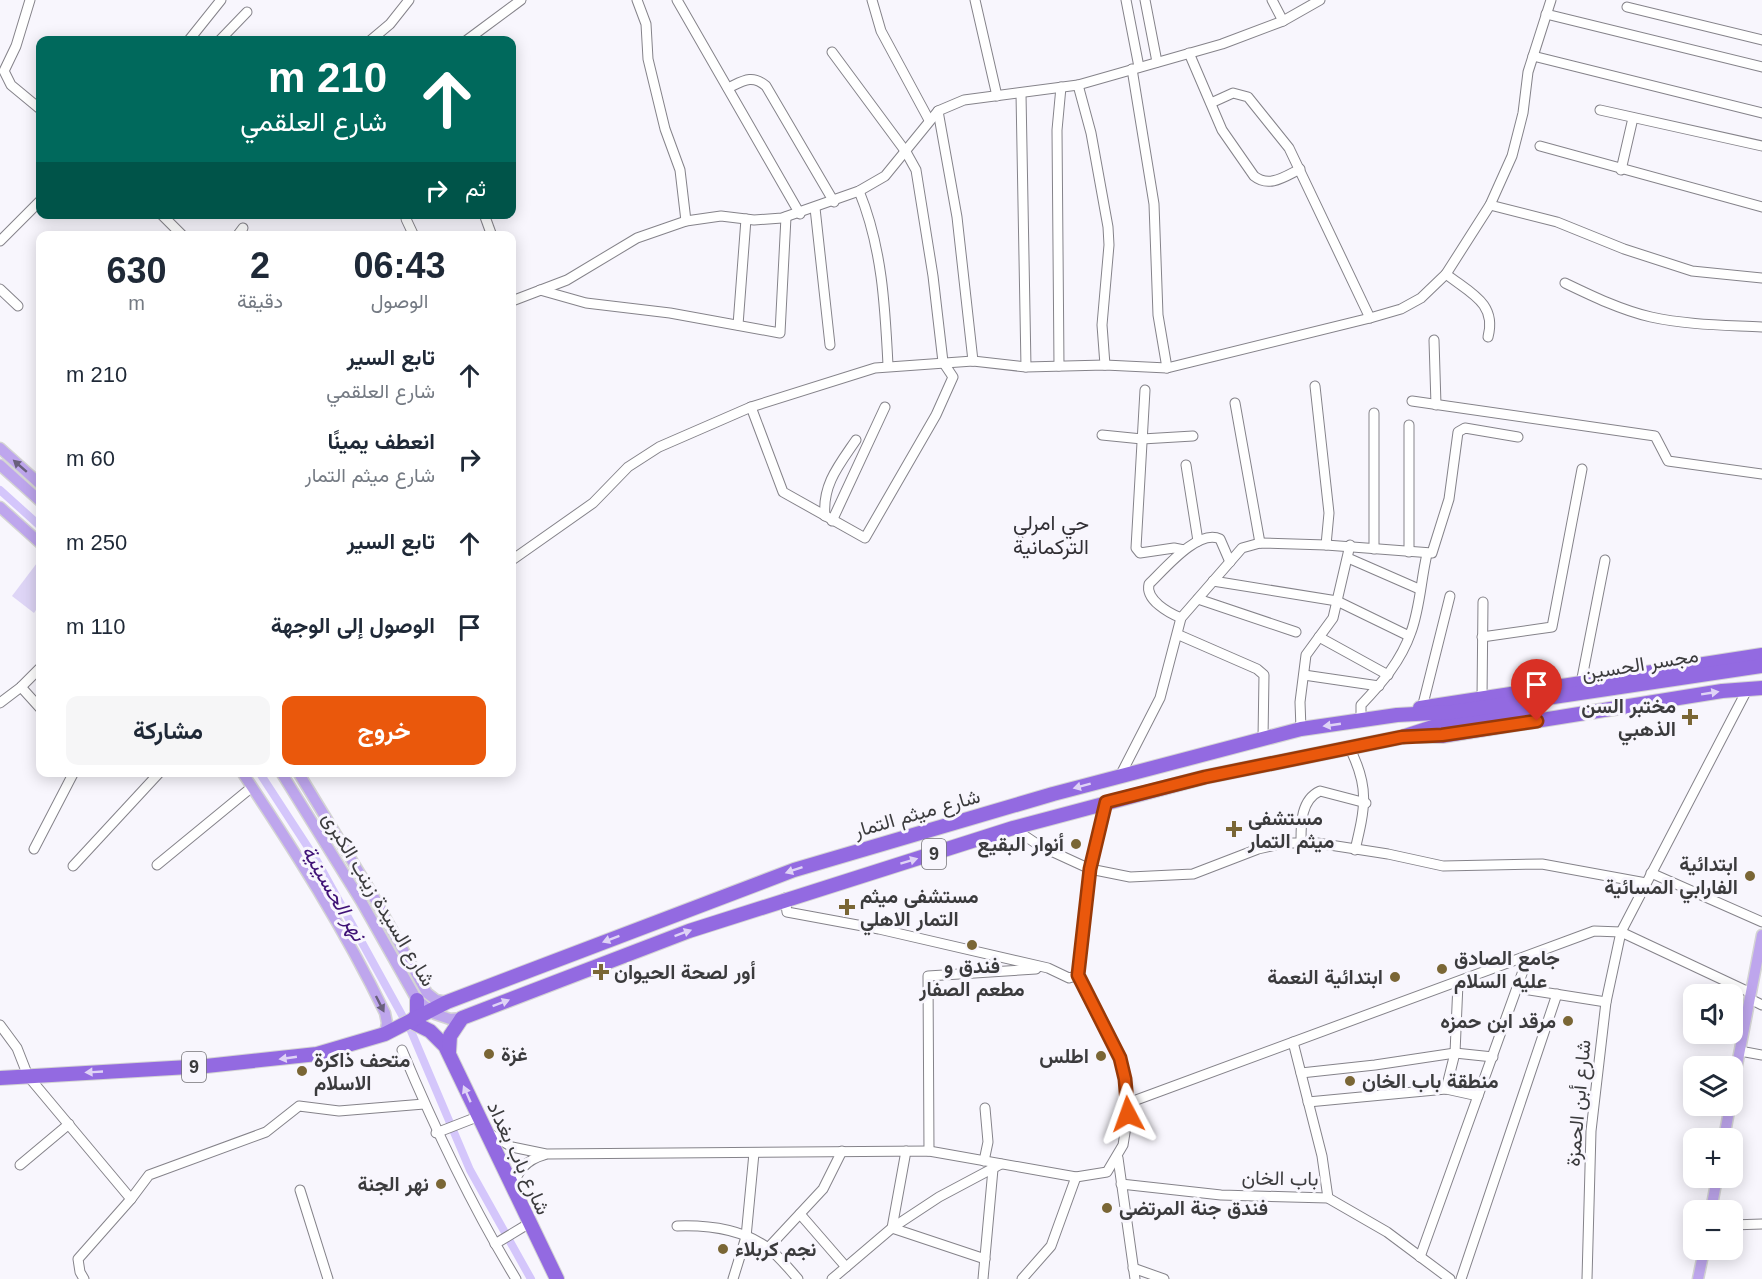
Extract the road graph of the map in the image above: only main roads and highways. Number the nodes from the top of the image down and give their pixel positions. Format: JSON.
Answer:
{"nodes":[{"id":1,"x":0,"y":448,"type":"edge"},
{"id":2,"x":0,"y":465,"type":"edge"},
{"id":3,"x":36,"y":480,"type":"edge"},
{"id":4,"x":36,"y":497,"type":"edge"},
{"id":5,"x":2,"y":512,"type":"edge"},
{"id":6,"x":36,"y":540,"type":"edge"},
{"id":7,"x":1760,"y":657,"type":"edge"},
{"id":8,"x":1762,"y":674,"type":"edge"},
{"id":9,"x":1755,"y":688,"type":"edge"},
{"id":10,"x":1397,"y":715,"type":"junction"},
{"id":11,"x":1453,"y":718,"type":"junction"},
{"id":12,"x":1402,"y":737,"type":"junction"},
{"id":13,"x":1191,"y":757,"type":"junction"},
{"id":14,"x":1164,"y":765,"type":"junction"},
{"id":15,"x":245,"y":777,"type":"edge"},
{"id":16,"x":285,"y":777,"type":"edge"},
{"id":17,"x":300,"y":777,"type":"edge"},
{"id":18,"x":1197,"y":778,"type":"junction"},
{"id":19,"x":1167,"y":786,"type":"junction"},
{"id":20,"x":860,"y":850,"type":"junction"},
{"id":21,"x":823,"y":861,"type":"junction"},
{"id":22,"x":869,"y":873,"type":"junction"},
{"id":23,"x":831,"y":885,"type":"junction"},
{"id":24,"x":1762,"y":935,"type":"edge"},
{"id":25,"x":422,"y":996,"type":"junction"},
{"id":26,"x":447,"y":1002,"type":"junction"},
{"id":27,"x":429,"y":1011,"type":"junction"},
{"id":28,"x":462,"y":1018,"type":"junction"},
{"id":29,"x":411,"y":1022,"type":"junction"},
{"id":30,"x":386,"y":1034,"type":"junction"},
{"id":31,"x":449,"y":1052,"type":"junction"},
{"id":32,"x":1739,"y":1056,"type":"edge"},
{"id":33,"x":0,"y":1078,"type":"edge"},
{"id":34,"x":1702,"y":1260,"type":"edge"},
{"id":35,"x":557,"y":1279,"type":"edge"},
{"id":36,"x":1698,"y":1279,"type":"edge"}],
"edges":[{"from":3,"to":1,"type":"main road","one_way":true},
{"from":2,"to":4,"type":"main road"},
{"from":5,"to":6,"type":"main road"},
{"from":7,"to":10,"type":"highway"},
{"from":7,"to":11,"type":"highway","name":"مجسر الحسين","number":"9"},
{"from":8,"to":11,"type":"highway","name":"مجسر الحسين","number":"9"},
{"from":12,"to":9,"type":"highway","one_way":true},
{"from":10,"to":11,"type":"highway","name":"شارع ميثم التمار","number":"9"},
{"from":10,"to":13,"type":"highway","name":"شارع ميثم التمار","number":"9","one_way":true},
{"from":11,"to":12,"type":"highway","number":"9"},
{"from":12,"to":18,"type":"highway","number":"9"},
{"from":13,"to":14,"type":"highway","name":"شارع ميثم التمار","number":"9"},
{"from":13,"to":18,"type":"highway"},
{"from":14,"to":19,"type":"highway"},
{"from":14,"to":20,"type":"highway","name":"شارع ميثم التمار","number":"9","one_way":true},
{"from":15,"to":30,"type":"main road","one_way":true},
{"from":16,"to":25,"type":"main road","name":"شارع السيدة زينب الكبرى"},
{"from":17,"to":25,"type":"main road","name":"شارع السيدة زينب الكبرى"},
{"from":18,"to":19,"type":"highway","number":"9"},
{"from":22,"to":19,"type":"highway","number":"9","one_way":true},
{"from":20,"to":21,"type":"highway","name":"شارع ميثم التمار","number":"9"},
{"from":20,"to":22,"type":"highway"},
{"from":21,"to":23,"type":"highway"},
{"from":21,"to":26,"type":"highway","name":"شارع ميثم التمار","number":"9","one_way":true},
{"from":22,"to":23,"type":"highway","number":"9"},
{"from":28,"to":23,"type":"highway","number":"9","one_way":true},
{"from":24,"to":32,"type":"main road"},
{"from":25,"to":26,"type":"main road","name":"شارع السيدة زينب الكبرى"},
{"from":25,"to":27,"type":"main road","name":"شارع السيدة زينب الكبرى"},
{"from":25,"to":29,"type":"highway"},
{"from":26,"to":27,"type":"highway","name":"شارع ميثم التمار","number":"9"},
{"from":27,"to":28,"type":"main road","name":"شارع السيدة زينب الكبرى"},
{"from":27,"to":29,"type":"highway","name":"شارع ميثم التمار","number":"9"},
{"from":28,"to":31,"type":"highway"},
{"from":29,"to":30,"type":"highway","number":"9"},
{"from":29,"to":31,"type":"highway"},
{"from":30,"to":33,"type":"highway","number":"9","one_way":true},
{"from":35,"to":31,"type":"highway","name":"شارع باب بغداد","one_way":true},
{"from":34,"to":36,"type":"main road"}]}
